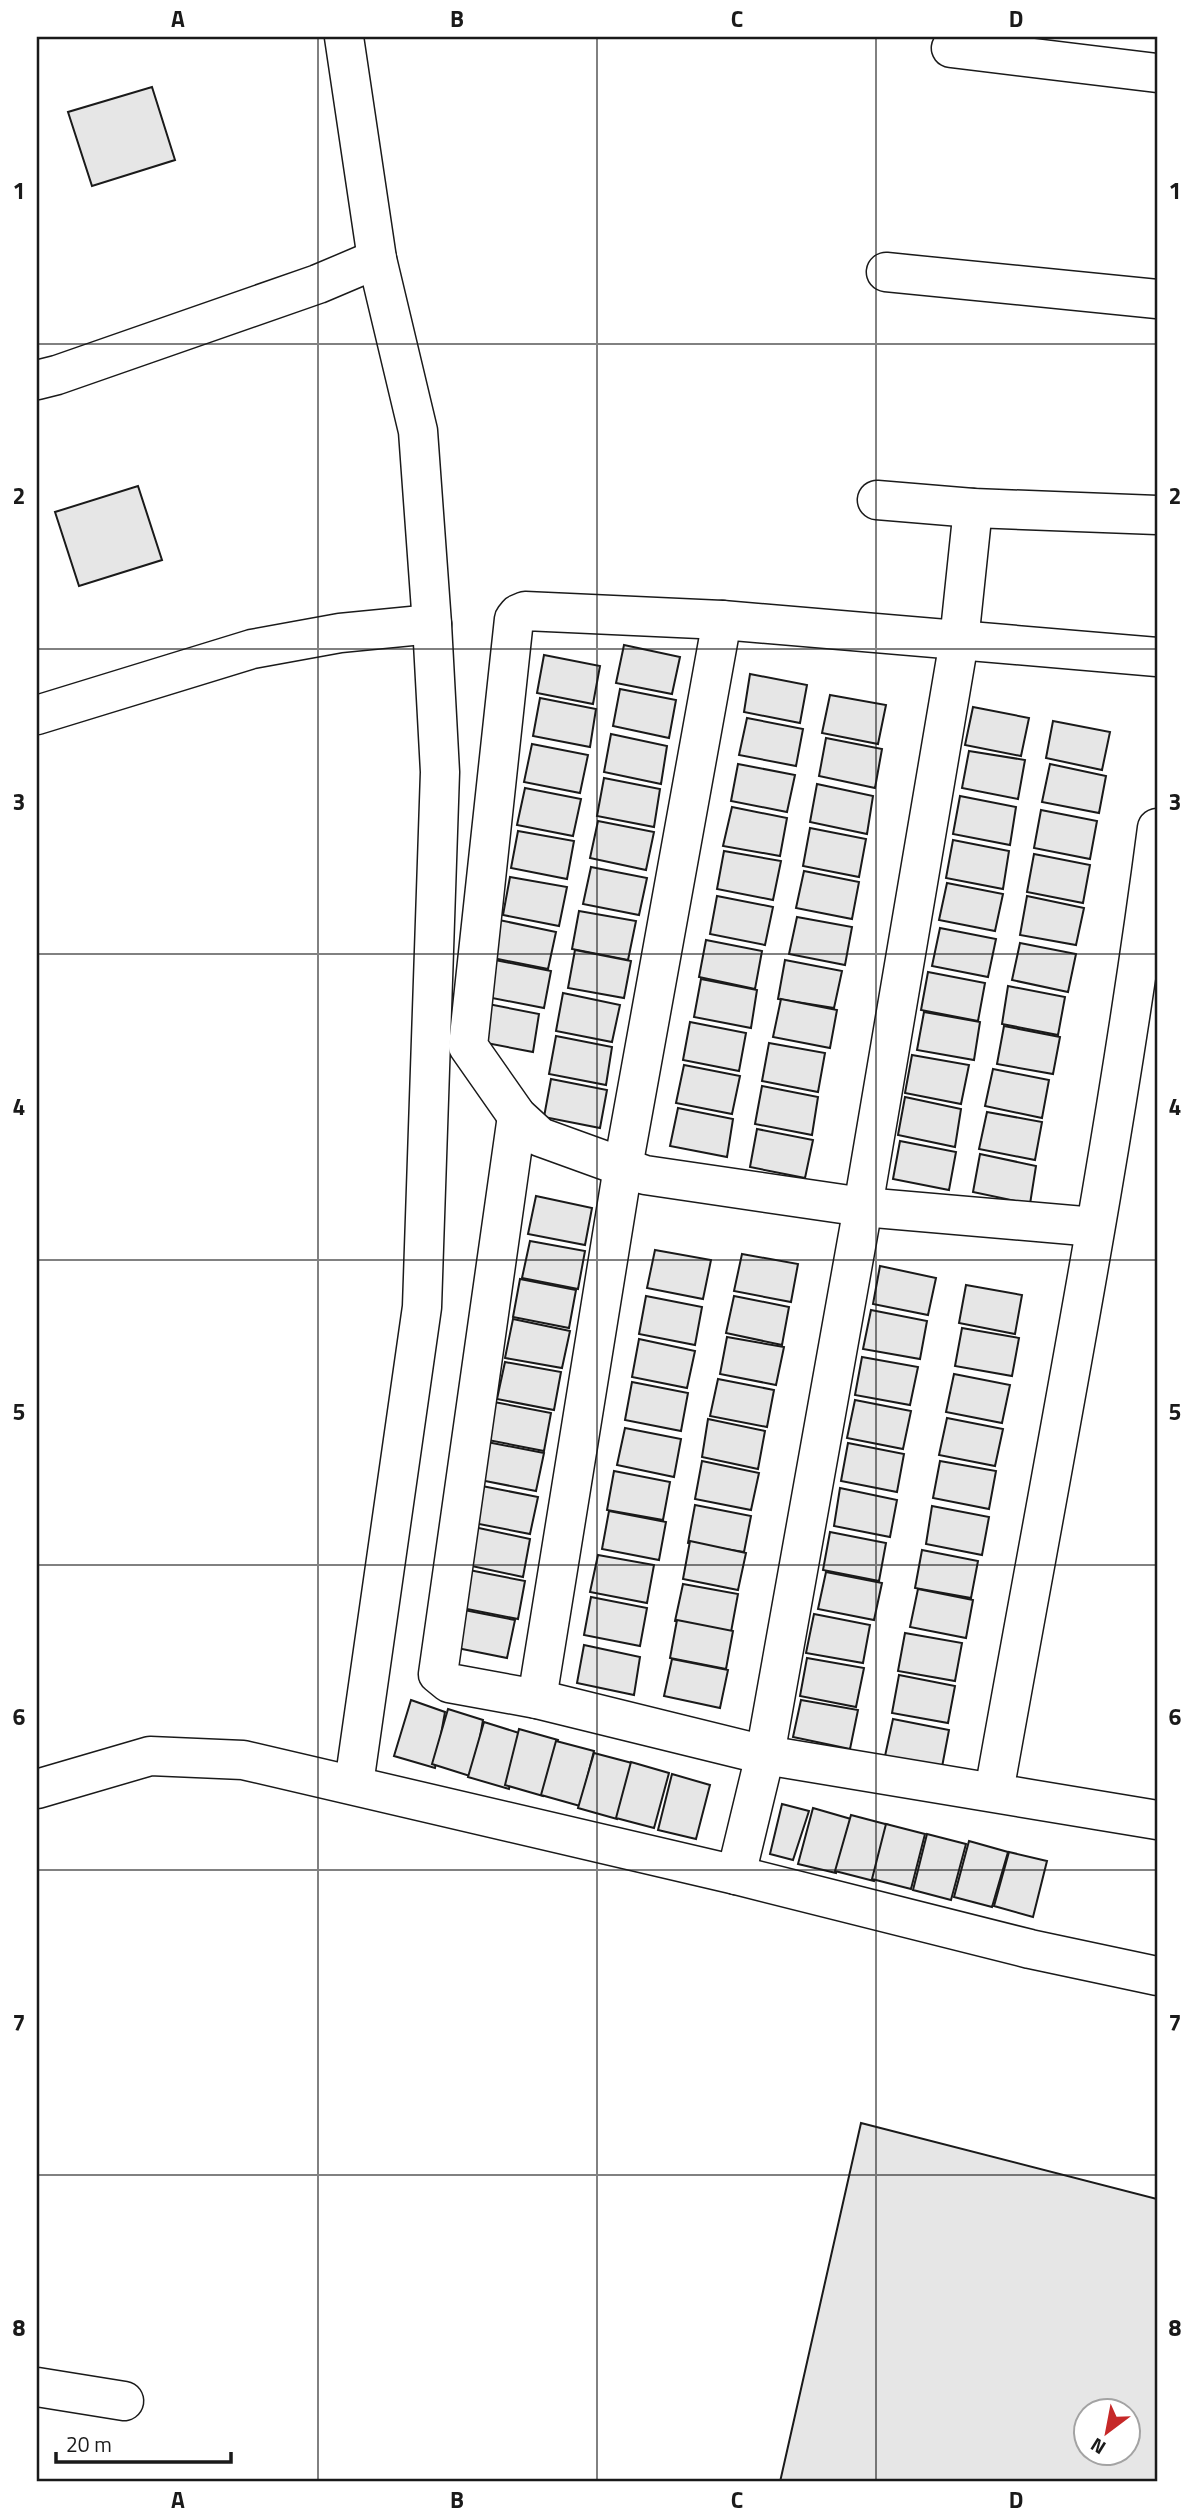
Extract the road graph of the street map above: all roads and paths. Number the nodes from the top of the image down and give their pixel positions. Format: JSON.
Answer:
{"nodes":[{"id":1,"x":344,"y":37,"type":"edge"},
{"id":2,"x":1029,"y":47,"type":"edge"},
{"id":3,"x":951,"y":48,"type":"dead end"},
{"id":4,"x":1157,"y":73,"type":"edge"},
{"id":5,"x":377,"y":259,"type":"junction"},
{"id":6,"x":887,"y":272,"type":"dead end"},
{"id":7,"x":1157,"y":299,"type":"edge"},
{"id":8,"x":37,"y":380,"type":"edge"},
{"id":9,"x":877,"y":500,"type":"dead end"},
{"id":10,"x":973,"y":508,"type":"junction"},
{"id":11,"x":1157,"y":515,"type":"edge"},
{"id":12,"x":722,"y":620,"type":"junction"},
{"id":13,"x":432,"y":624,"type":"junction"},
{"id":14,"x":959,"y":641,"type":"junction"},
{"id":15,"x":1157,"y":656,"type":"edge"},
{"id":16,"x":37,"y":715,"type":"edge"},
{"id":17,"x":1157,"y":828,"type":"edge"},
{"id":18,"x":1150,"y":941,"type":"edge"},
{"id":19,"x":517,"y":1116,"type":"junction"},
{"id":20,"x":623,"y":1167,"type":"junction"},
{"id":21,"x":863,"y":1207,"type":"junction"},
{"id":22,"x":1095,"y":1227,"type":"junction"},
{"id":23,"x":537,"y":1699,"type":"junction"},
{"id":24,"x":765,"y":1755,"type":"junction"},
{"id":25,"x":354,"y":1784,"type":"junction"},
{"id":26,"x":37,"y":1789,"type":"edge"},
{"id":27,"x":994,"y":1792,"type":"junction"},
{"id":28,"x":1157,"y":1820,"type":"edge"},
{"id":29,"x":736,"y":1875,"type":"junction"},
{"id":30,"x":1157,"y":1976,"type":"edge"},
{"id":31,"x":37,"y":2386,"type":"edge"},
{"id":32,"x":124,"y":2401,"type":"dead end"}],
"edges":[{"from":1,"to":5,"type":"street"},
{"from":2,"to":3,"type":"street"},
{"from":2,"to":4,"type":"street"},
{"from":5,"to":8,"type":"street"},
{"from":5,"to":13,"type":"street"},
{"from":6,"to":7,"type":"street"},
{"from":9,"to":10,"type":"street"},
{"from":10,"to":11,"type":"street"},
{"from":10,"to":14,"type":"street"},
{"from":12,"to":14,"type":"street"},
{"from":12,"to":19,"type":"street"},
{"from":12,"to":20,"type":"street"},
{"from":13,"to":16,"type":"street"},
{"from":13,"to":25,"type":"street"},
{"from":14,"to":15,"type":"street"},
{"from":14,"to":21,"type":"street"},
{"from":17,"to":18,"type":"street"},
{"from":18,"to":22,"type":"street"},
{"from":19,"to":20,"type":"street"},
{"from":19,"to":23,"type":"street"},
{"from":20,"to":21,"type":"street"},
{"from":20,"to":23,"type":"street"},
{"from":21,"to":22,"type":"street"},
{"from":21,"to":24,"type":"street"},
{"from":22,"to":27,"type":"street"},
{"from":23,"to":24,"type":"street"},
{"from":24,"to":27,"type":"street"},
{"from":24,"to":29,"type":"street"},
{"from":25,"to":26,"type":"street"},
{"from":25,"to":29,"type":"street"},
{"from":27,"to":28,"type":"street"},
{"from":29,"to":30,"type":"street"},
{"from":31,"to":32,"type":"street"}]}
